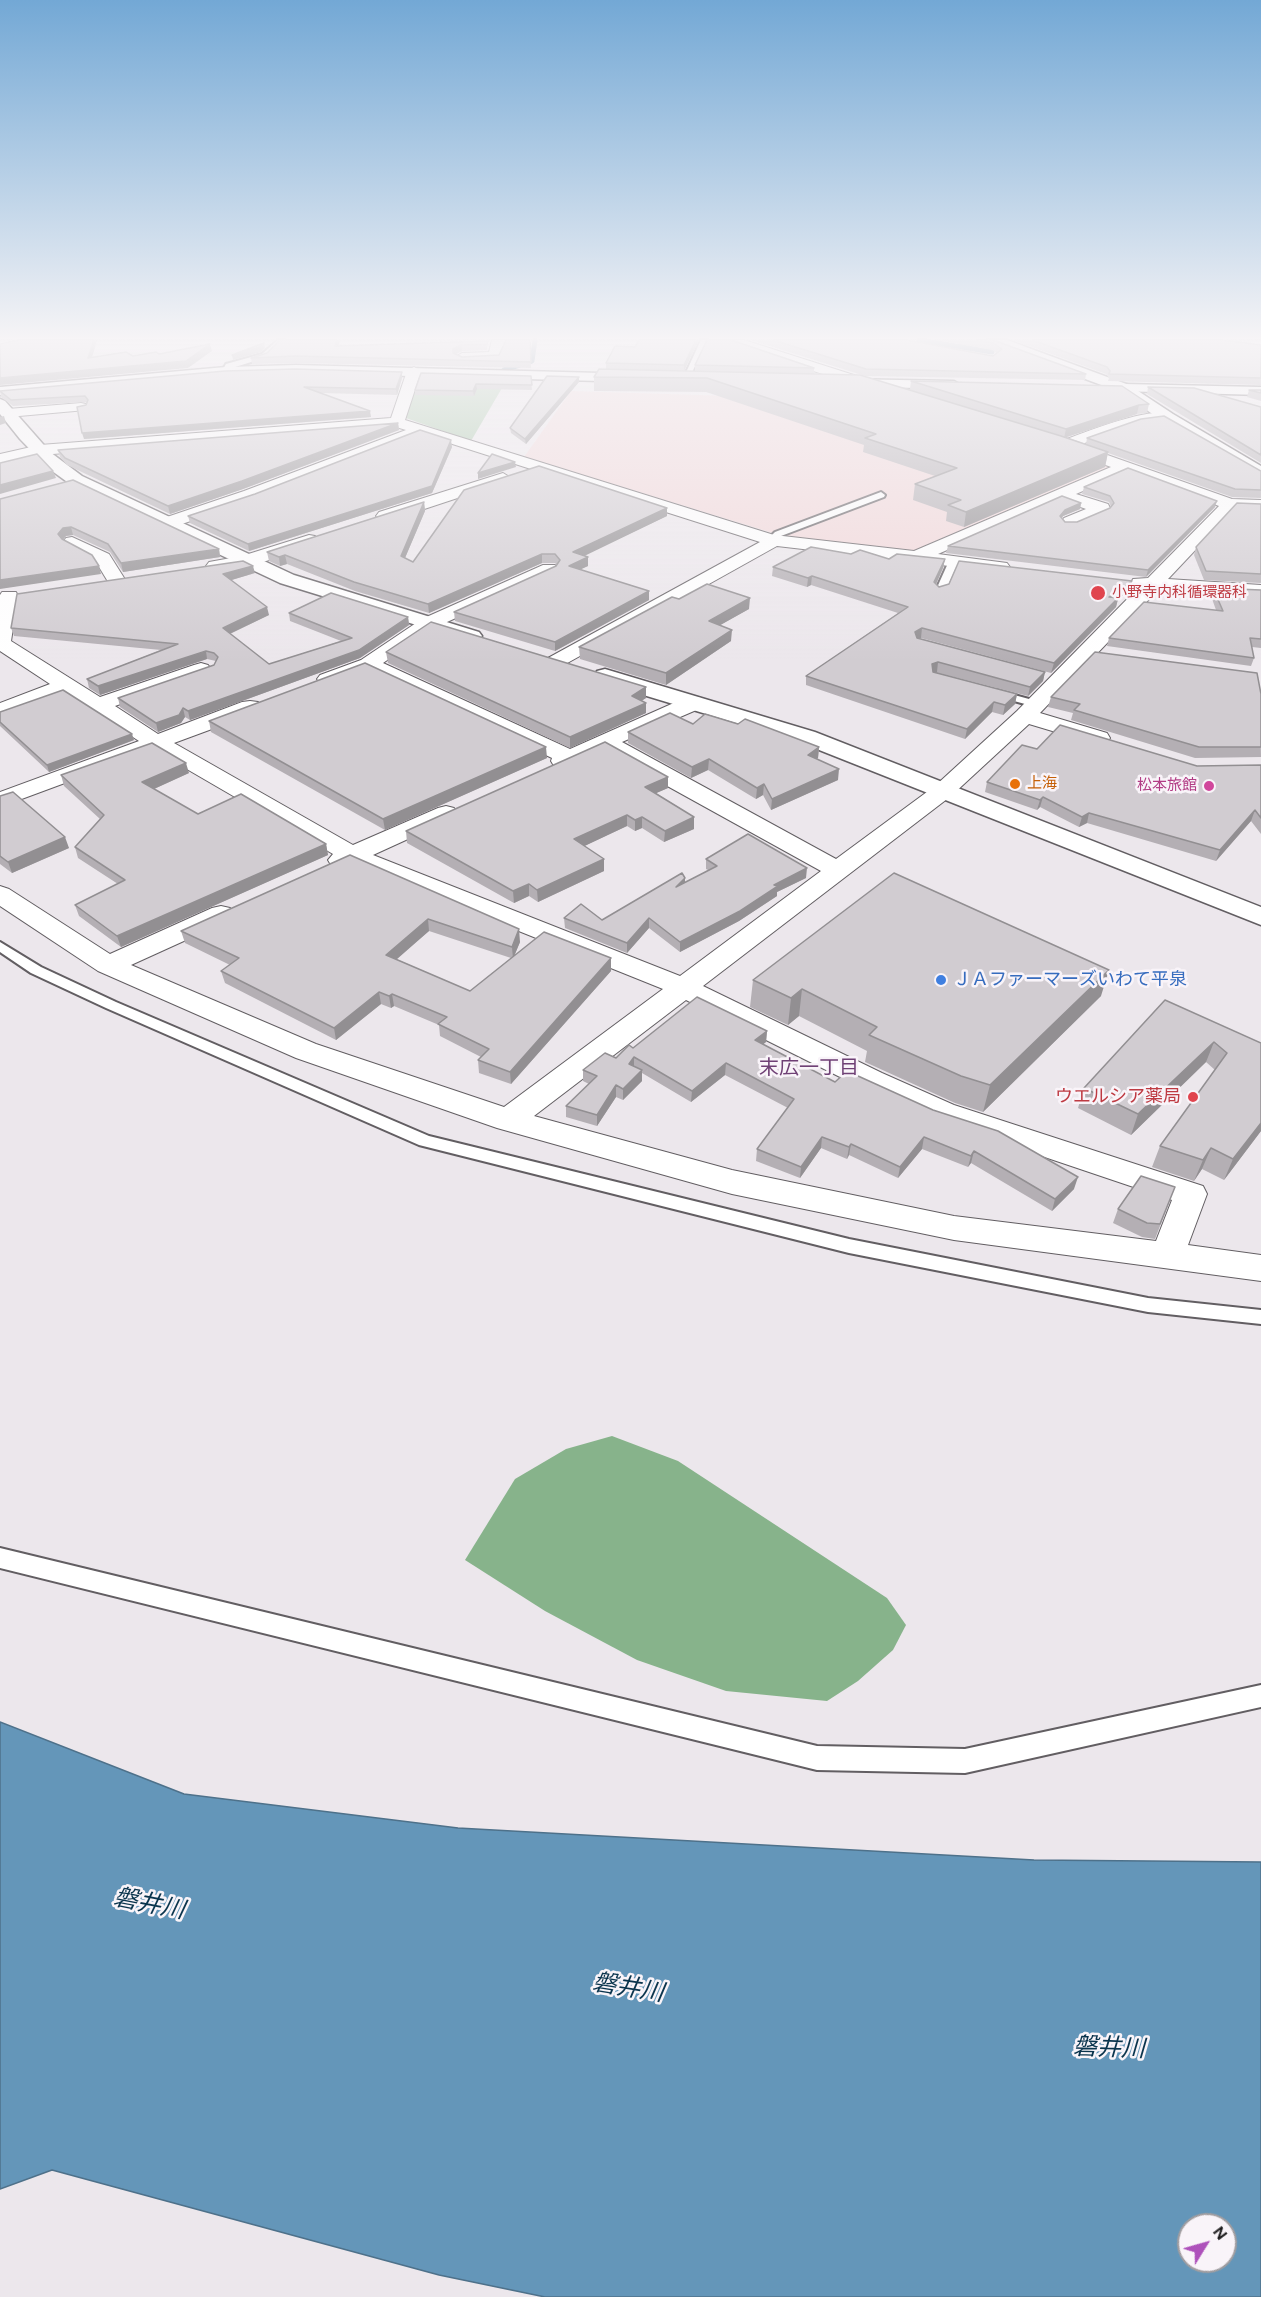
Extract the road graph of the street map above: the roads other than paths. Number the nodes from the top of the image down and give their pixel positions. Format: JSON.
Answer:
{"nodes":[{"id":1,"x":38,"y":447,"type":"edge"},
{"id":2,"x":76,"y":447,"type":"edge"},
{"id":3,"x":375,"y":447,"type":"edge"},
{"id":4,"x":478,"y":447,"type":"edge"},
{"id":5,"x":1070,"y":447,"type":"edge"},
{"id":6,"x":1218,"y":447,"type":"edge"},
{"id":7,"x":40,"y":450,"type":"junction"},
{"id":8,"x":0,"y":459,"type":"edge"},
{"id":9,"x":538,"y":467,"type":"junction"},
{"id":10,"x":1125,"y":467,"type":"junction"},
{"id":11,"x":1261,"y":473,"type":"edge"},
{"id":12,"x":76,"y":480,"type":"junction"},
{"id":13,"x":53,"y":487,"type":"edge"},
{"id":14,"x":1058,"y":494,"type":"junction"},
{"id":15,"x":881,"y":495,"type":"dead end"},
{"id":16,"x":1230,"y":504,"type":"junction"},
{"id":17,"x":1261,"y":505,"type":"edge"},
{"id":18,"x":370,"y":520,"type":"edge"},
{"id":19,"x":1070,"y":522,"type":"edge"},
{"id":20,"x":167,"y":523,"type":"junction"},
{"id":21,"x":326,"y":535,"type":"edge"},
{"id":22,"x":772,"y":540,"type":"junction"},
{"id":23,"x":72,"y":542,"type":"edge"},
{"id":24,"x":916,"y":557,"type":"junction"},
{"id":25,"x":245,"y":561,"type":"junction"},
{"id":26,"x":954,"y":561,"type":"junction"},
{"id":27,"x":1013,"y":568,"type":"edge"},
{"id":28,"x":196,"y":569,"type":"edge"},
{"id":29,"x":549,"y":569,"type":"edge"},
{"id":30,"x":140,"y":577,"type":"edge"},
{"id":31,"x":117,"y":581,"type":"junction"},
{"id":32,"x":1118,"y":581,"type":"edge"},
{"id":33,"x":95,"y":584,"type":"edge"},
{"id":34,"x":1153,"y":585,"type":"junction"},
{"id":35,"x":1261,"y":591,"type":"edge"},
{"id":36,"x":940,"y":592,"type":"edge"},
{"id":37,"x":13,"y":595,"type":"edge"},
{"id":38,"x":429,"y":623,"type":"junction"},
{"id":39,"x":486,"y":640,"type":"edge"},
{"id":40,"x":1087,"y":652,"type":"junction"},
{"id":41,"x":532,"y":655,"type":"edge"},
{"id":42,"x":1110,"y":656,"type":"edge"},
{"id":43,"x":555,"y":662,"type":"junction"},
{"id":44,"x":368,"y":664,"type":"junction"},
{"id":45,"x":208,"y":667,"type":"edge"},
{"id":46,"x":68,"y":684,"type":"junction"},
{"id":47,"x":312,"y":684,"type":"edge"},
{"id":48,"x":981,"y":689,"type":"edge"},
{"id":49,"x":267,"y":701,"type":"edge"},
{"id":50,"x":693,"y":703,"type":"junction"},
{"id":51,"x":100,"y":704,"type":"junction"},
{"id":52,"x":1030,"y":710,"type":"junction"},
{"id":53,"x":0,"y":711,"type":"edge"},
{"id":54,"x":156,"y":741,"type":"junction"},
{"id":55,"x":605,"y":742,"type":"junction"},
{"id":56,"x":1115,"y":743,"type":"edge"},
{"id":57,"x":570,"y":758,"type":"junction"},
{"id":58,"x":537,"y":772,"type":"edge"},
{"id":59,"x":943,"y":791,"type":"junction"},
{"id":60,"x":0,"y":800,"type":"edge"},
{"id":61,"x":472,"y":802,"type":"edge"},
{"id":62,"x":352,"y":855,"type":"junction"},
{"id":63,"x":320,"y":870,"type":"edge"},
{"id":64,"x":839,"y":872,"type":"junction"},
{"id":65,"x":0,"y":894,"type":"edge"},
{"id":66,"x":246,"y":903,"type":"edge"},
{"id":67,"x":1261,"y":917,"type":"edge"},
{"id":68,"x":0,"y":946,"type":"edge"},
{"id":69,"x":108,"y":965,"type":"junction"},
{"id":70,"x":683,"y":987,"type":"junction"},
{"id":71,"x":508,"y":1120,"type":"junction"},
{"id":72,"x":1167,"y":1255,"type":"junction"},
{"id":73,"x":1261,"y":1268,"type":"edge"},
{"id":74,"x":1261,"y":1317,"type":"edge"},
{"id":75,"x":0,"y":1558,"type":"edge"},
{"id":76,"x":1261,"y":1696,"type":"edge"}],
"edges":[{"from":1,"to":7,"type":"main road"},
{"from":2,"to":7,"type":"street"},
{"from":3,"to":20,"type":"street"},
{"from":4,"to":9,"type":"street"},
{"from":5,"to":10,"type":"street"},
{"from":6,"to":11,"type":"main road"},
{"from":7,"to":8,"type":"street"},
{"from":7,"to":12,"type":"main road"},
{"from":9,"to":18,"type":"street"},
{"from":9,"to":22,"type":"street"},
{"from":10,"to":14,"type":"street"},
{"from":10,"to":16,"type":"street"},
{"from":12,"to":13,"type":"street"},
{"from":12,"to":20,"type":"main road"},
{"from":14,"to":19,"type":"street"},
{"from":14,"to":24,"type":"street"},
{"from":15,"to":22,"type":"lane"},
{"from":16,"to":17,"type":"street"},
{"from":16,"to":34,"type":"street"},
{"from":20,"to":25,"type":"main road"},
{"from":21,"to":25,"type":"street"},
{"from":22,"to":24,"type":"street"},
{"from":22,"to":43,"type":"street"},
{"from":23,"to":31,"type":"street"},
{"from":24,"to":26,"type":"street"},
{"from":25,"to":28,"type":"street"},
{"from":25,"to":38,"type":"main road"},
{"from":26,"to":27,"type":"street"},
{"from":26,"to":36,"type":"lane"},
{"from":29,"to":38,"type":"street"},
{"from":30,"to":31,"type":"street"},
{"from":31,"to":33,"type":"street"},
{"from":32,"to":34,"type":"street"},
{"from":34,"to":35,"type":"street"},
{"from":34,"to":40,"type":"street"},
{"from":37,"to":46,"type":"street"},
{"from":38,"to":39,"type":"main road"},
{"from":38,"to":44,"type":"street"},
{"from":40,"to":42,"type":"street"},
{"from":40,"to":52,"type":"street"},
{"from":41,"to":43,"type":"main road"},
{"from":43,"to":50,"type":"main road"},
{"from":44,"to":47,"type":"street"},
{"from":44,"to":57,"type":"street"},
{"from":45,"to":51,"type":"street"},
{"from":46,"to":51,"type":"street"},
{"from":46,"to":53,"type":"street"},
{"from":48,"to":52,"type":"lane"},
{"from":49,"to":54,"type":"street"},
{"from":50,"to":55,"type":"street"},
{"from":50,"to":59,"type":"main road"},
{"from":51,"to":54,"type":"street"},
{"from":52,"to":56,"type":"street"},
{"from":52,"to":59,"type":"street"},
{"from":54,"to":60,"type":"street"},
{"from":54,"to":62,"type":"street"},
{"from":55,"to":57,"type":"street"},
{"from":55,"to":64,"type":"street"},
{"from":57,"to":58,"type":"street"},
{"from":59,"to":64,"type":"street"},
{"from":59,"to":67,"type":"main road"},
{"from":61,"to":62,"type":"street"},
{"from":62,"to":63,"type":"street"},
{"from":62,"to":70,"type":"street"},
{"from":64,"to":70,"type":"street"},
{"from":65,"to":69,"type":"street"},
{"from":66,"to":69,"type":"street"},
{"from":68,"to":74,"type":"lane"},
{"from":69,"to":71,"type":"street"},
{"from":70,"to":71,"type":"street"},
{"from":70,"to":72,"type":"street"},
{"from":71,"to":72,"type":"street"},
{"from":72,"to":73,"type":"street"},
{"from":75,"to":76,"type":"lane"}]}
